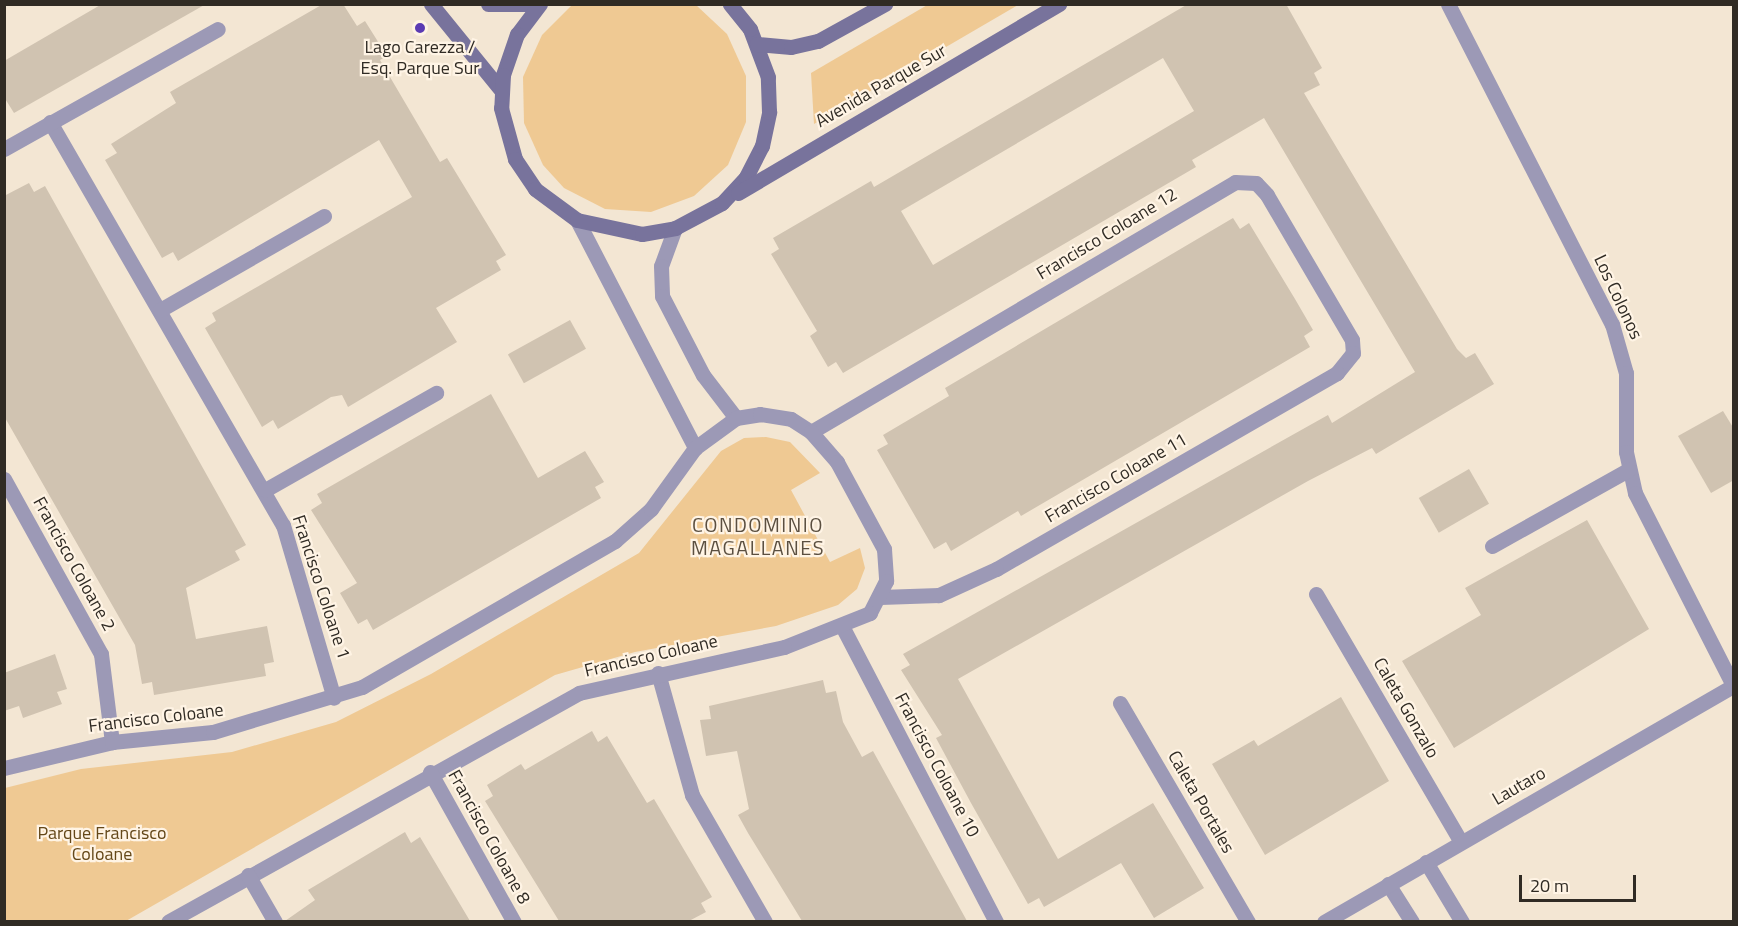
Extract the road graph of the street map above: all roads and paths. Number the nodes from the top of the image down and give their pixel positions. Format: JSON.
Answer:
{"nodes":[{"id":1,"x":430,"y":4,"type":"edge"},
{"id":2,"x":488,"y":4,"type":"edge"},
{"id":3,"x":528,"y":4,"type":"edge"},
{"id":4,"x":540,"y":4,"type":"edge"},
{"id":5,"x":730,"y":4,"type":"edge"},
{"id":6,"x":885,"y":4,"type":"edge"},
{"id":7,"x":1059,"y":4,"type":"edge"},
{"id":8,"x":1448,"y":4,"type":"edge"},
{"id":9,"x":218,"y":29,"type":"dead end"},
{"id":10,"x":758,"y":44,"type":"junction"},
{"id":11,"x":501,"y":90,"type":"junction"},
{"id":12,"x":50,"y":122,"type":"junction"},
{"id":13,"x":4,"y":149,"type":"edge"},
{"id":14,"x":722,"y":203,"type":"junction"},
{"id":15,"x":324,"y":216,"type":"dead end"},
{"id":16,"x":577,"y":220,"type":"junction"},
{"id":17,"x":675,"y":228,"type":"junction"},
{"id":18,"x":160,"y":310,"type":"junction"},
{"id":19,"x":1353,"y":353,"type":"joint"},
{"id":20,"x":436,"y":393,"type":"dead end"},
{"id":21,"x":736,"y":418,"type":"junction"},
{"id":22,"x":812,"y":432,"type":"junction"},
{"id":23,"x":695,"y":448,"type":"junction"},
{"id":24,"x":1628,"y":470,"type":"junction"},
{"id":25,"x":4,"y":479,"type":"edge"},
{"id":26,"x":266,"y":490,"type":"junction"},
{"id":27,"x":1492,"y":546,"type":"dead end"},
{"id":28,"x":1316,"y":594,"type":"dead end"},
{"id":29,"x":880,"y":597,"type":"junction"},
{"id":30,"x":842,"y":627,"type":"junction"},
{"id":31,"x":658,"y":674,"type":"junction"},
{"id":32,"x":1733,"y":685,"type":"edge"},
{"id":33,"x":334,"y":698,"type":"junction"},
{"id":34,"x":1120,"y":703,"type":"dead end"},
{"id":35,"x":112,"y":742,"type":"junction"},
{"id":36,"x":4,"y":768,"type":"edge"},
{"id":37,"x":430,"y":772,"type":"junction"},
{"id":38,"x":1461,"y":842,"type":"junction"},
{"id":39,"x":1426,"y":862,"type":"junction"},
{"id":40,"x":248,"y":875,"type":"junction"},
{"id":41,"x":1388,"y":884,"type":"junction"},
{"id":42,"x":168,"y":921,"type":"edge"},
{"id":43,"x":275,"y":921,"type":"edge"},
{"id":44,"x":514,"y":921,"type":"edge"},
{"id":45,"x":765,"y":921,"type":"edge"},
{"id":46,"x":996,"y":921,"type":"edge"},
{"id":47,"x":1248,"y":921,"type":"edge"},
{"id":48,"x":1324,"y":921,"type":"edge"},
{"id":49,"x":1412,"y":921,"type":"edge"},
{"id":50,"x":1462,"y":921,"type":"edge"}],
"edges":[{"from":1,"to":11,"type":"street"},
{"from":2,"to":3,"type":"street"},
{"from":4,"to":11,"type":"street"},
{"from":5,"to":10,"type":"street"},
{"from":6,"to":10,"type":"street"},
{"from":7,"to":14,"type":"street","name":"Avenida Parque Sur"},
{"from":8,"to":24,"type":"street","name":"Los Colonos"},
{"from":9,"to":12,"type":"street"},
{"from":10,"to":14,"type":"street"},
{"from":11,"to":16,"type":"street"},
{"from":12,"to":13,"type":"street"},
{"from":12,"to":18,"type":"street","name":"Francisco Coloane 1"},
{"from":14,"to":17,"type":"street","name":"Avenida Parque Sur"},
{"from":15,"to":18,"type":"street"},
{"from":16,"to":17,"type":"street"},
{"from":16,"to":23,"type":"street"},
{"from":17,"to":21,"type":"street"},
{"from":18,"to":26,"type":"street","name":"Francisco Coloane 1"},
{"from":19,"to":22,"type":"street","name":"Francisco Coloane 12"},
{"from":19,"to":29,"type":"street","name":"Francisco Coloane 11"},
{"from":20,"to":26,"type":"street"},
{"from":21,"to":22,"type":"street"},
{"from":21,"to":23,"type":"street","name":"Francisco Coloane"},
{"from":22,"to":29,"type":"street"},
{"from":23,"to":33,"type":"street","name":"Francisco Coloane"},
{"from":24,"to":27,"type":"street"},
{"from":24,"to":32,"type":"street","name":"Los Colonos"},
{"from":25,"to":35,"type":"street","name":"Francisco Coloane 2"},
{"from":26,"to":33,"type":"street","name":"Francisco Coloane 1"},
{"from":28,"to":38,"type":"street","name":"Caleta Gonzalo"},
{"from":29,"to":30,"type":"street","name":"Francisco Coloane"},
{"from":30,"to":31,"type":"street","name":"Francisco Coloane"},
{"from":30,"to":46,"type":"street","name":"Francisco Coloane 10"},
{"from":31,"to":37,"type":"street","name":"Francisco Coloane"},
{"from":31,"to":45,"type":"street"},
{"from":32,"to":38,"type":"street","name":"Lautaro"},
{"from":33,"to":35,"type":"street","name":"Francisco Coloane"},
{"from":34,"to":47,"type":"street","name":"Caleta Portales"},
{"from":35,"to":36,"type":"street","name":"Francisco Coloane"},
{"from":37,"to":40,"type":"street","name":"Francisco Coloane"},
{"from":37,"to":44,"type":"street","name":"Francisco Coloane 8"},
{"from":38,"to":39,"type":"street","name":"Lautaro"},
{"from":39,"to":41,"type":"street","name":"Lautaro"},
{"from":39,"to":50,"type":"street"},
{"from":40,"to":42,"type":"street","name":"Francisco Coloane"},
{"from":40,"to":43,"type":"street"},
{"from":41,"to":48,"type":"street","name":"Lautaro"},
{"from":41,"to":49,"type":"street"}]}
